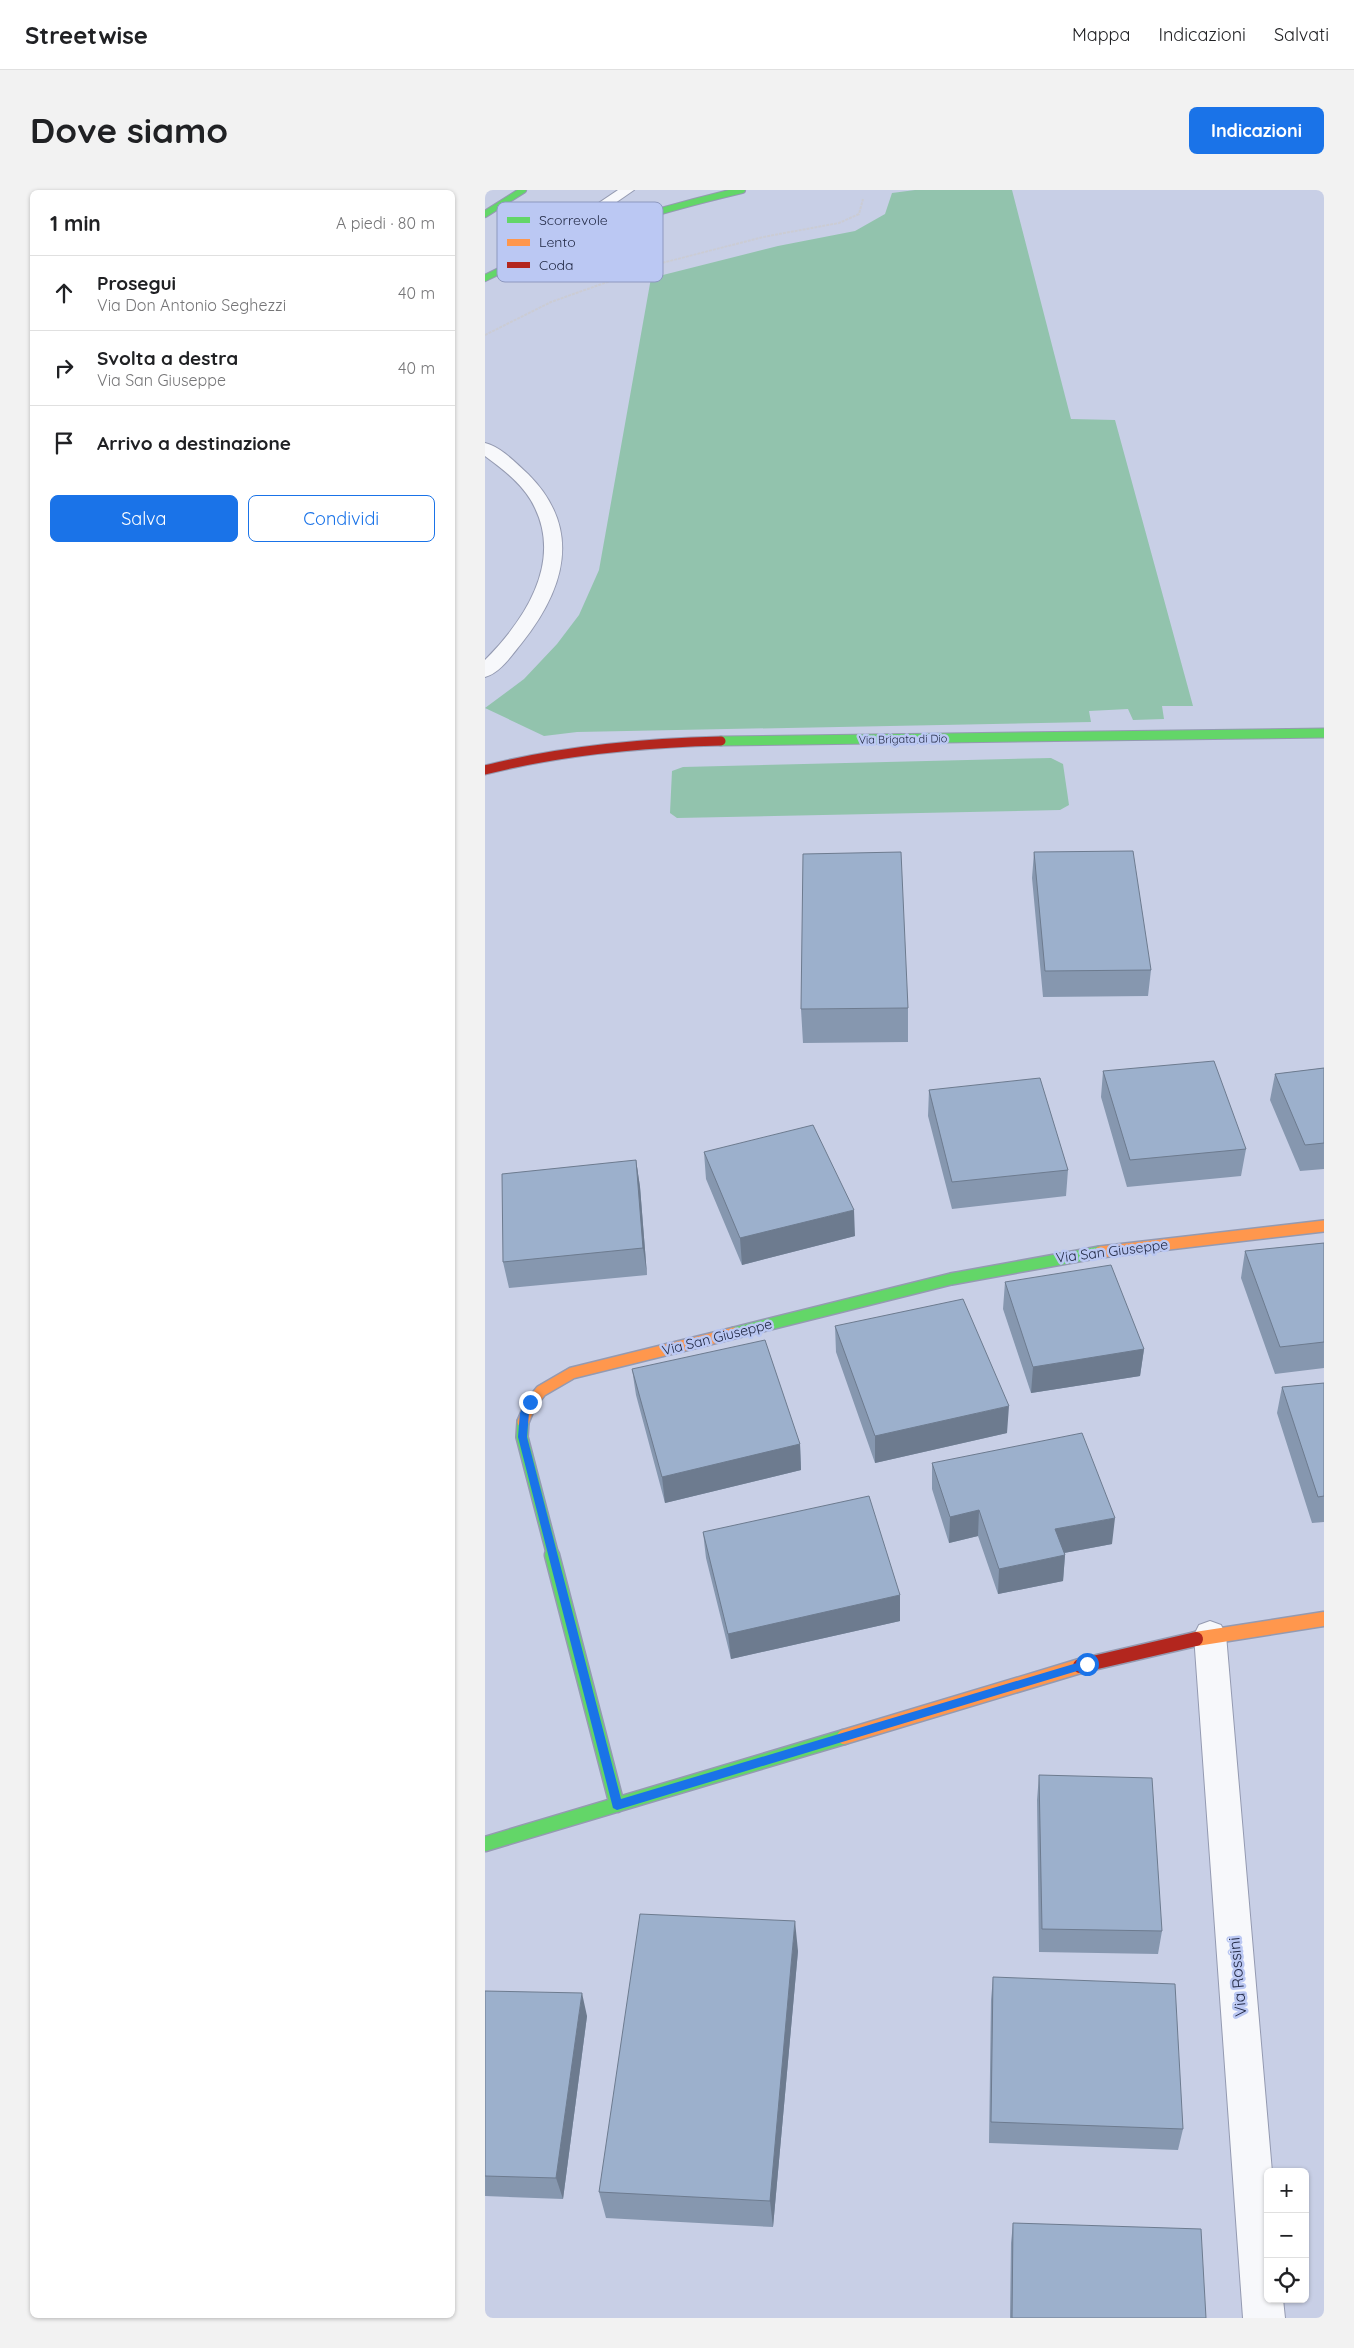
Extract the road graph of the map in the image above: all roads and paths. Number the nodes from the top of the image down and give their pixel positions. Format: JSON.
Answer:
{"nodes":[{"id":1,"x":523,"y":190,"type":"edge"},
{"id":2,"x":627,"y":190,"type":"edge"},
{"id":3,"x":742,"y":190,"type":"edge"},
{"id":4,"x":863,"y":199,"type":"dead end"},
{"id":5,"x":504,"y":202,"type":"edge"},
{"id":6,"x":609,"y":202,"type":"edge"},
{"id":7,"x":497,"y":206,"type":"edge"},
{"id":8,"x":663,"y":210,"type":"edge"},
{"id":9,"x":485,"y":214,"type":"edge"},
{"id":10,"x":663,"y":263,"type":"edge"},
{"id":11,"x":497,"y":272,"type":"edge"},
{"id":12,"x":485,"y":278,"type":"edge"},
{"id":13,"x":607,"y":282,"type":"edge"},
{"id":14,"x":485,"y":335,"type":"edge"},
{"id":15,"x":485,"y":448,"type":"edge"},
{"id":16,"x":485,"y":671,"type":"edge"},
{"id":17,"x":1324,"y":733,"type":"edge"},
{"id":18,"x":485,"y":770,"type":"edge"},
{"id":19,"x":1324,"y":1226,"type":"edge"},
{"id":20,"x":1324,"y":1619,"type":"edge"},
{"id":21,"x":1210,"y":1635,"type":"junction"},
{"id":22,"x":617,"y":1805,"type":"junction"},
{"id":23,"x":485,"y":1844,"type":"edge"},
{"id":24,"x":1264,"y":2318,"type":"edge"}],
"edges":[{"from":1,"to":5,"type":"main road"},
{"from":2,"to":6,"type":"street"},
{"from":3,"to":8,"type":"main road"},
{"from":4,"to":10,"type":"path"},
{"from":7,"to":9,"type":"main road"},
{"from":11,"to":12,"type":"main road"},
{"from":13,"to":14,"type":"path"},
{"from":15,"to":16,"type":"street"},
{"from":17,"to":18,"type":"main road","name":"Via Brigata di Dio"},
{"from":19,"to":22,"type":"main road","name":"Via San Giuseppe"},
{"from":20,"to":21,"type":"main road"},
{"from":21,"to":22,"type":"main road"},
{"from":21,"to":24,"type":"street","name":"Via Rossini"},
{"from":22,"to":23,"type":"main road"}]}
